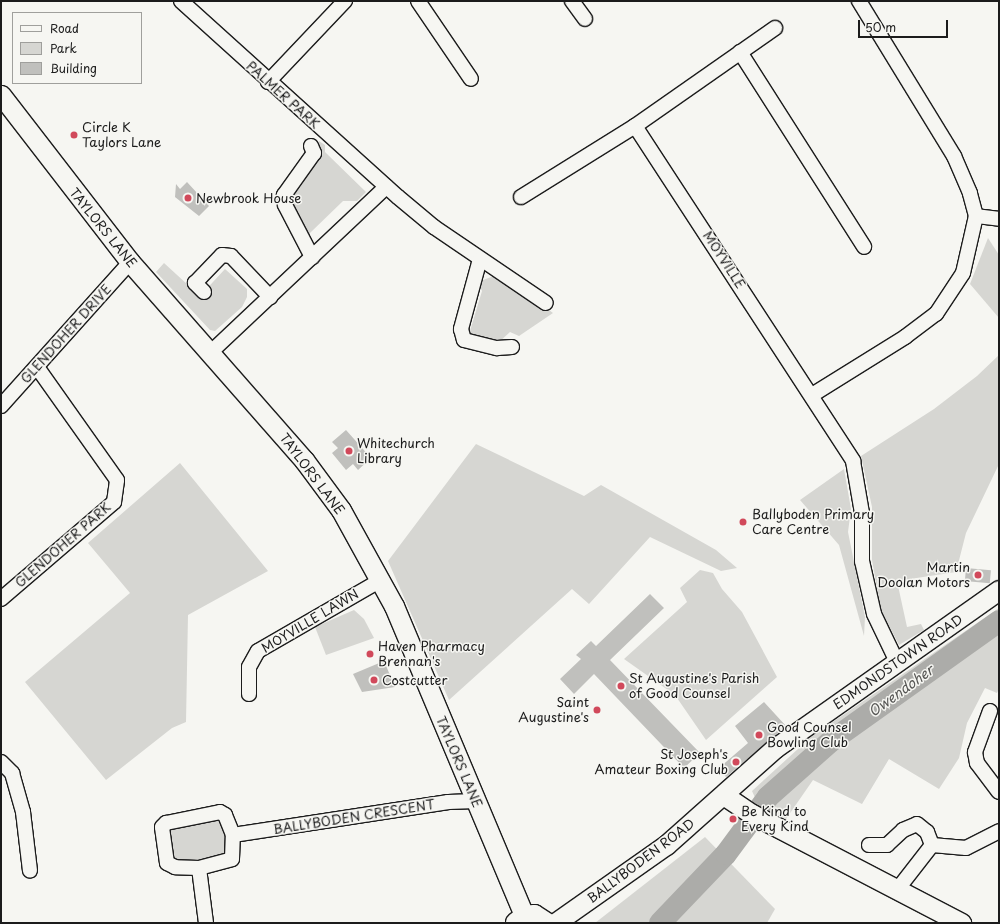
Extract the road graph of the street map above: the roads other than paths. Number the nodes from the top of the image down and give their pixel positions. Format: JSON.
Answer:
{"nodes":[{"id":1,"x":181,"y":1,"type":"edge"},
{"id":2,"x":346,"y":1,"type":"edge"},
{"id":3,"x":418,"y":1,"type":"edge"},
{"id":4,"x":572,"y":1,"type":"edge"},
{"id":5,"x":858,"y":1,"type":"edge"},
{"id":6,"x":585,"y":19,"type":"dead end"},
{"id":7,"x":775,"y":28,"type":"dead end"},
{"id":8,"x":740,"y":52,"type":"junction"},
{"id":9,"x":471,"y":79,"type":"dead end"},
{"id":10,"x":268,"y":82,"type":"junction"},
{"id":11,"x":1,"y":95,"type":"edge"},
{"id":12,"x":636,"y":126,"type":"junction"},
{"id":13,"x":311,"y":146,"type":"dead end"},
{"id":14,"x":386,"y":187,"type":"junction"},
{"id":15,"x":521,"y":197,"type":"dead end"},
{"id":16,"x":976,"y":216,"type":"junction"},
{"id":17,"x":999,"y":219,"type":"edge"},
{"id":18,"x":864,"y":247,"type":"dead end"},
{"id":19,"x":312,"y":257,"type":"junction"},
{"id":20,"x":480,"y":259,"type":"junction"},
{"id":21,"x":130,"y":262,"type":"junction"},
{"id":22,"x":204,"y":292,"type":"dead end"},
{"id":23,"x":270,"y":297,"type":"junction"},
{"id":24,"x":546,"y":303,"type":"dead end"},
{"id":25,"x":512,"y":347,"type":"dead end"},
{"id":26,"x":211,"y":352,"type":"junction"},
{"id":27,"x":37,"y":367,"type":"junction"},
{"id":28,"x":812,"y":395,"type":"junction"},
{"id":29,"x":1,"y":406,"type":"edge"},
{"id":30,"x":381,"y":580,"type":"junction"},
{"id":31,"x":999,"y":590,"type":"edge"},
{"id":32,"x":1,"y":599,"type":"edge"},
{"id":33,"x":896,"y":660,"type":"junction"},
{"id":34,"x":249,"y":694,"type":"dead end"},
{"id":35,"x":990,"y":711,"type":"dead end"},
{"id":36,"x":1,"y":762,"type":"edge"},
{"id":37,"x":999,"y":792,"type":"edge"},
{"id":38,"x":725,"y":796,"type":"junction"},
{"id":39,"x":476,"y":801,"type":"junction"},
{"id":40,"x":999,"y":831,"type":"edge"},
{"id":41,"x":233,"y":835,"type":"junction"},
{"id":42,"x":869,"y":845,"type":"dead end"},
{"id":43,"x":932,"y":845,"type":"junction"},
{"id":44,"x":199,"y":868,"type":"junction"},
{"id":45,"x":30,"y":871,"type":"dead end"},
{"id":46,"x":897,"y":890,"type":"junction"},
{"id":47,"x":519,"y":919,"type":"edge"},
{"id":48,"x":206,"y":923,"type":"edge"},
{"id":49,"x":548,"y":923,"type":"edge"},
{"id":50,"x":555,"y":923,"type":"edge"},
{"id":51,"x":961,"y":923,"type":"edge"}],
"edges":[{"from":1,"to":10,"type":"street","name":"PALMER PARK"},
{"from":2,"to":10,"type":"street"},
{"from":3,"to":9,"type":"street"},
{"from":4,"to":6,"type":"street"},
{"from":5,"to":16,"type":"street"},
{"from":7,"to":8,"type":"street"},
{"from":8,"to":12,"type":"street"},
{"from":8,"to":18,"type":"street"},
{"from":10,"to":14,"type":"street","name":"PALMER PARK"},
{"from":11,"to":21,"type":"main road","name":"TAYLORS LANE"},
{"from":12,"to":15,"type":"street"},
{"from":12,"to":28,"type":"street","name":"MOYVILLE"},
{"from":13,"to":19,"type":"street","name":"PALMER PARK"},
{"from":14,"to":19,"type":"street"},
{"from":14,"to":20,"type":"street","name":"PALMER PARK"},
{"from":16,"to":17,"type":"street"},
{"from":16,"to":28,"type":"street"},
{"from":19,"to":23,"type":"street"},
{"from":20,"to":24,"type":"street","name":"PALMER PARK"},
{"from":20,"to":25,"type":"street"},
{"from":21,"to":26,"type":"main road","name":"TAYLORS LANE"},
{"from":21,"to":27,"type":"street","name":"GLENDOHER DRIVE"},
{"from":22,"to":23,"type":"street"},
{"from":23,"to":26,"type":"street"},
{"from":26,"to":30,"type":"main road","name":"TAYLORS LANE"},
{"from":27,"to":29,"type":"street","name":"GLENDOHER DRIVE"},
{"from":27,"to":32,"type":"street","name":"GLENDOHER PARK"},
{"from":28,"to":33,"type":"street","name":"MOYVILLE"},
{"from":30,"to":34,"type":"street","name":"MOYVILLE LAWN"},
{"from":30,"to":39,"type":"main road","name":"TAYLORS LANE"},
{"from":31,"to":33,"type":"main road","name":"EDMONDSTOWN ROAD"},
{"from":33,"to":38,"type":"main road","name":"EDMONDSTOWN ROAD"},
{"from":35,"to":37,"type":"street"},
{"from":36,"to":45,"type":"street"},
{"from":38,"to":46,"type":"main road"},
{"from":38,"to":50,"type":"main road","name":"BALLYBODEN ROAD"},
{"from":39,"to":41,"type":"street","name":"BALLYBODEN CRESCENT"},
{"from":39,"to":47,"type":"main road","name":"TAYLORS LANE"},
{"from":40,"to":43,"type":"street"},
{"from":41,"to":44,"type":"street"},
{"from":41,"to":44,"type":"street"},
{"from":42,"to":43,"type":"street"},
{"from":43,"to":46,"type":"street"},
{"from":44,"to":48,"type":"street"},
{"from":46,"to":51,"type":"main road"},
{"from":47,"to":49,"type":"main road"}]}
